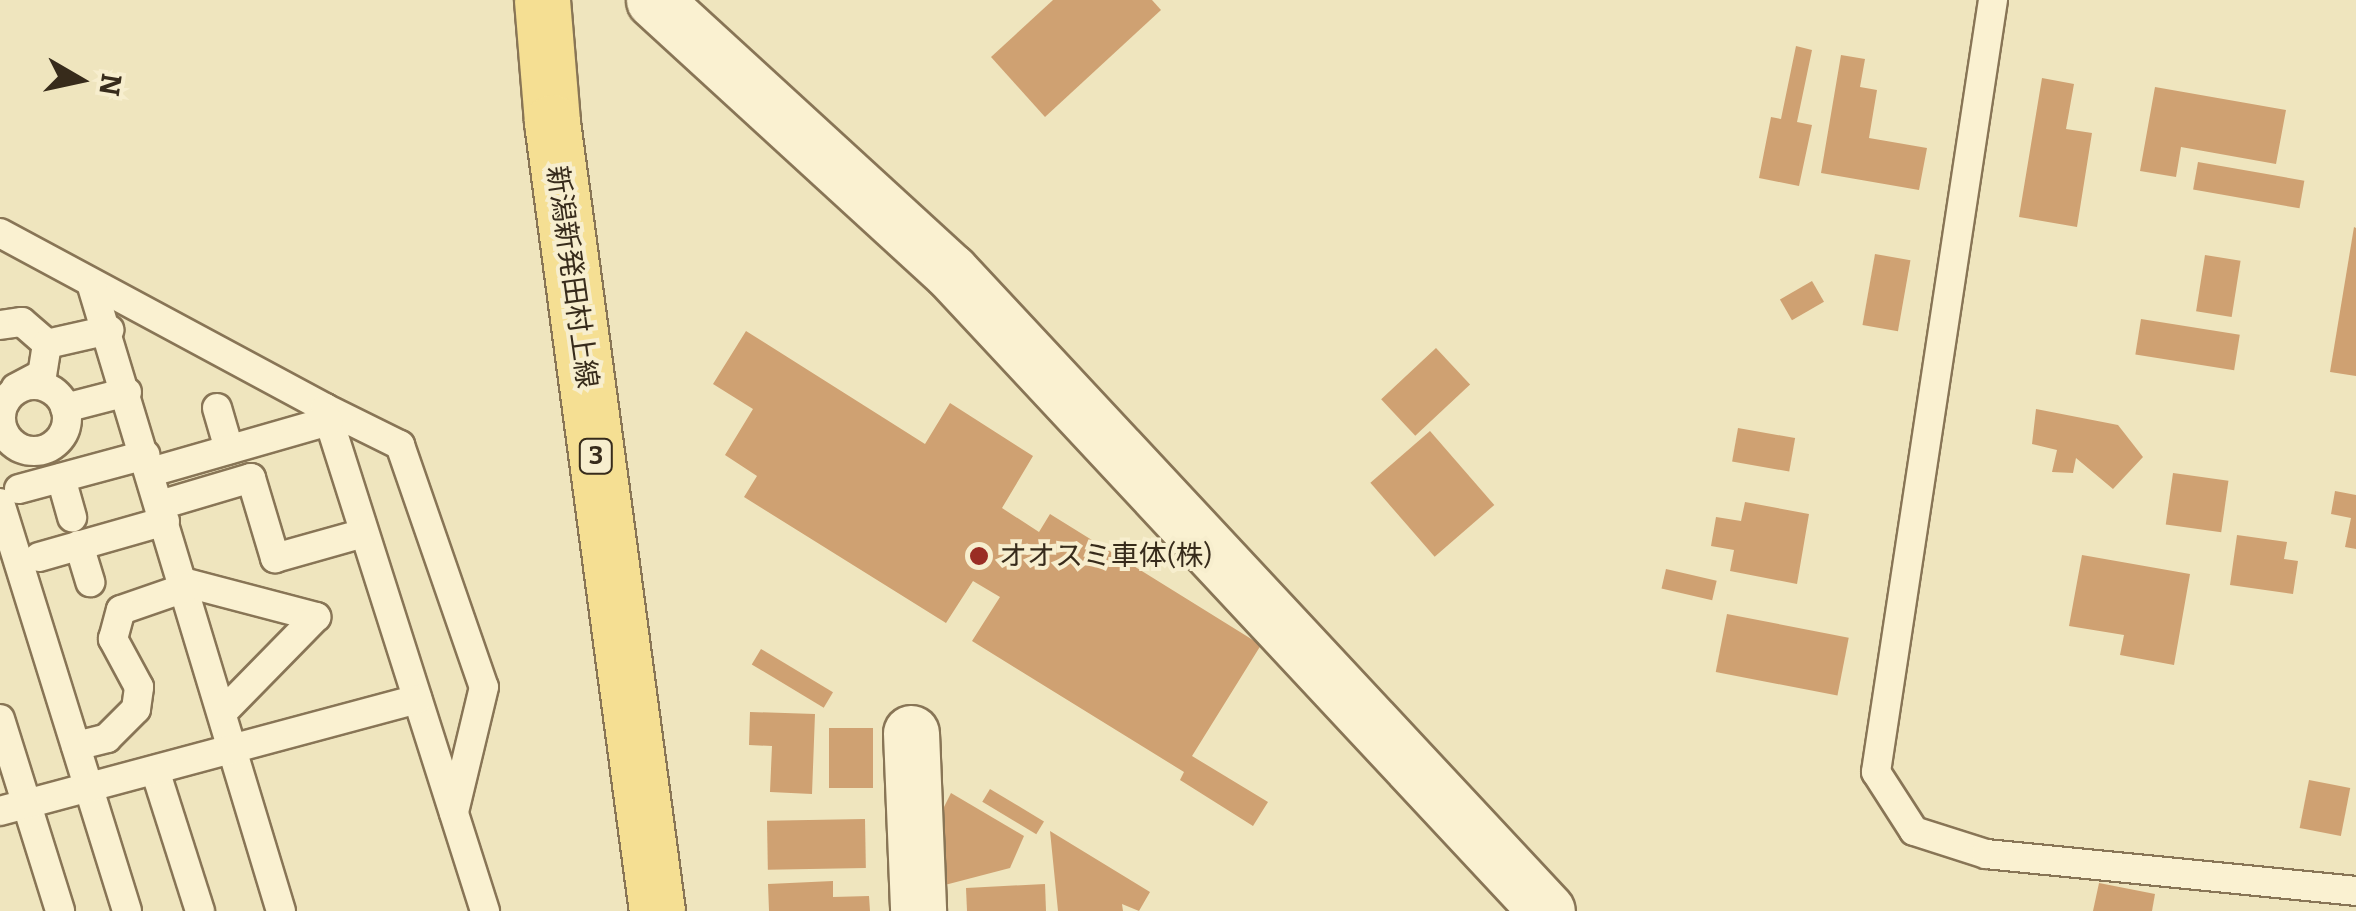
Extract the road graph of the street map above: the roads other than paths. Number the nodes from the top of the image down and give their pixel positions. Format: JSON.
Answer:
{"nodes":[{"id":1,"x":542,"y":0,"type":"edge"},
{"id":2,"x":654,"y":0,"type":"edge"},
{"id":3,"x":1992,"y":0,"type":"edge"},
{"id":4,"x":0,"y":233,"type":"edge"},
{"id":5,"x":91,"y":282,"type":"junction"},
{"id":6,"x":0,"y":325,"type":"edge"},
{"id":7,"x":109,"y":330,"type":"junction"},
{"id":8,"x":46,"y":344,"type":"junction"},
{"id":9,"x":0,"y":384,"type":"edge"},
{"id":10,"x":127,"y":392,"type":"junction"},
{"id":11,"x":65,"y":408,"type":"dead end"},
{"id":12,"x":217,"y":408,"type":"dead end"},
{"id":13,"x":327,"y":414,"type":"junction"},
{"id":14,"x":229,"y":449,"type":"junction"},
{"id":15,"x":148,"y":463,"type":"junction"},
{"id":16,"x":61,"y":478,"type":"junction"},
{"id":17,"x":9,"y":496,"type":"edge"},
{"id":18,"x":163,"y":513,"type":"junction"},
{"id":19,"x":76,"y":531,"type":"junction"},
{"id":20,"x":364,"y":533,"type":"junction"},
{"id":21,"x":39,"y":557,"type":"dead end"},
{"id":22,"x":90,"y":582,"type":"dead end"},
{"id":23,"x":184,"y":585,"type":"junction"},
{"id":24,"x":417,"y":699,"type":"junction"},
{"id":25,"x":222,"y":713,"type":"junction"},
{"id":26,"x":0,"y":719,"type":"edge"},
{"id":27,"x":912,"y":733,"type":"dead end"},
{"id":28,"x":76,"y":746,"type":"junction"},
{"id":29,"x":233,"y":748,"type":"junction"},
{"id":30,"x":155,"y":770,"type":"junction"},
{"id":31,"x":88,"y":787,"type":"junction"},
{"id":32,"x":13,"y":808,"type":"edge"},
{"id":33,"x":454,"y":812,"type":"junction"},
{"id":34,"x":2356,"y":891,"type":"edge"},
{"id":35,"x":60,"y":911,"type":"edge"},
{"id":36,"x":126,"y":911,"type":"edge"},
{"id":37,"x":200,"y":911,"type":"edge"},
{"id":38,"x":281,"y":911,"type":"edge"},
{"id":39,"x":485,"y":911,"type":"edge"},
{"id":40,"x":657,"y":911,"type":"edge"},
{"id":41,"x":918,"y":911,"type":"edge"},
{"id":42,"x":1547,"y":911,"type":"edge"}],
"edges":[{"from":1,"to":40,"type":"main road","name":"新潟新発田村上線","number":"3"},
{"from":2,"to":42,"type":"street"},
{"from":3,"to":34,"type":"lane"},
{"from":4,"to":5,"type":"lane"},
{"from":5,"to":7,"type":"lane"},
{"from":5,"to":13,"type":"lane"},
{"from":6,"to":8,"type":"lane"},
{"from":7,"to":8,"type":"lane"},
{"from":7,"to":10,"type":"lane"},
{"from":8,"to":9,"type":"lane"},
{"from":10,"to":11,"type":"lane"},
{"from":10,"to":15,"type":"lane"},
{"from":12,"to":14,"type":"lane"},
{"from":13,"to":14,"type":"lane"},
{"from":13,"to":20,"type":"lane"},
{"from":13,"to":33,"type":"lane"},
{"from":14,"to":15,"type":"lane"},
{"from":15,"to":16,"type":"lane"},
{"from":15,"to":18,"type":"lane"},
{"from":16,"to":17,"type":"lane"},
{"from":16,"to":19,"type":"lane"},
{"from":17,"to":28,"type":"lane"},
{"from":18,"to":19,"type":"lane"},
{"from":18,"to":20,"type":"lane"},
{"from":18,"to":23,"type":"lane"},
{"from":19,"to":21,"type":"lane"},
{"from":19,"to":22,"type":"lane"},
{"from":20,"to":24,"type":"lane"},
{"from":23,"to":25,"type":"lane"},
{"from":23,"to":25,"type":"lane"},
{"from":23,"to":28,"type":"lane"},
{"from":24,"to":29,"type":"lane"},
{"from":24,"to":33,"type":"lane"},
{"from":25,"to":29,"type":"lane"},
{"from":26,"to":32,"type":"lane"},
{"from":27,"to":41,"type":"street"},
{"from":28,"to":31,"type":"lane"},
{"from":29,"to":30,"type":"lane"},
{"from":29,"to":38,"type":"lane"},
{"from":30,"to":31,"type":"lane"},
{"from":30,"to":37,"type":"lane"},
{"from":31,"to":32,"type":"lane"},
{"from":31,"to":36,"type":"lane"},
{"from":32,"to":35,"type":"lane"},
{"from":33,"to":39,"type":"lane"}]}
